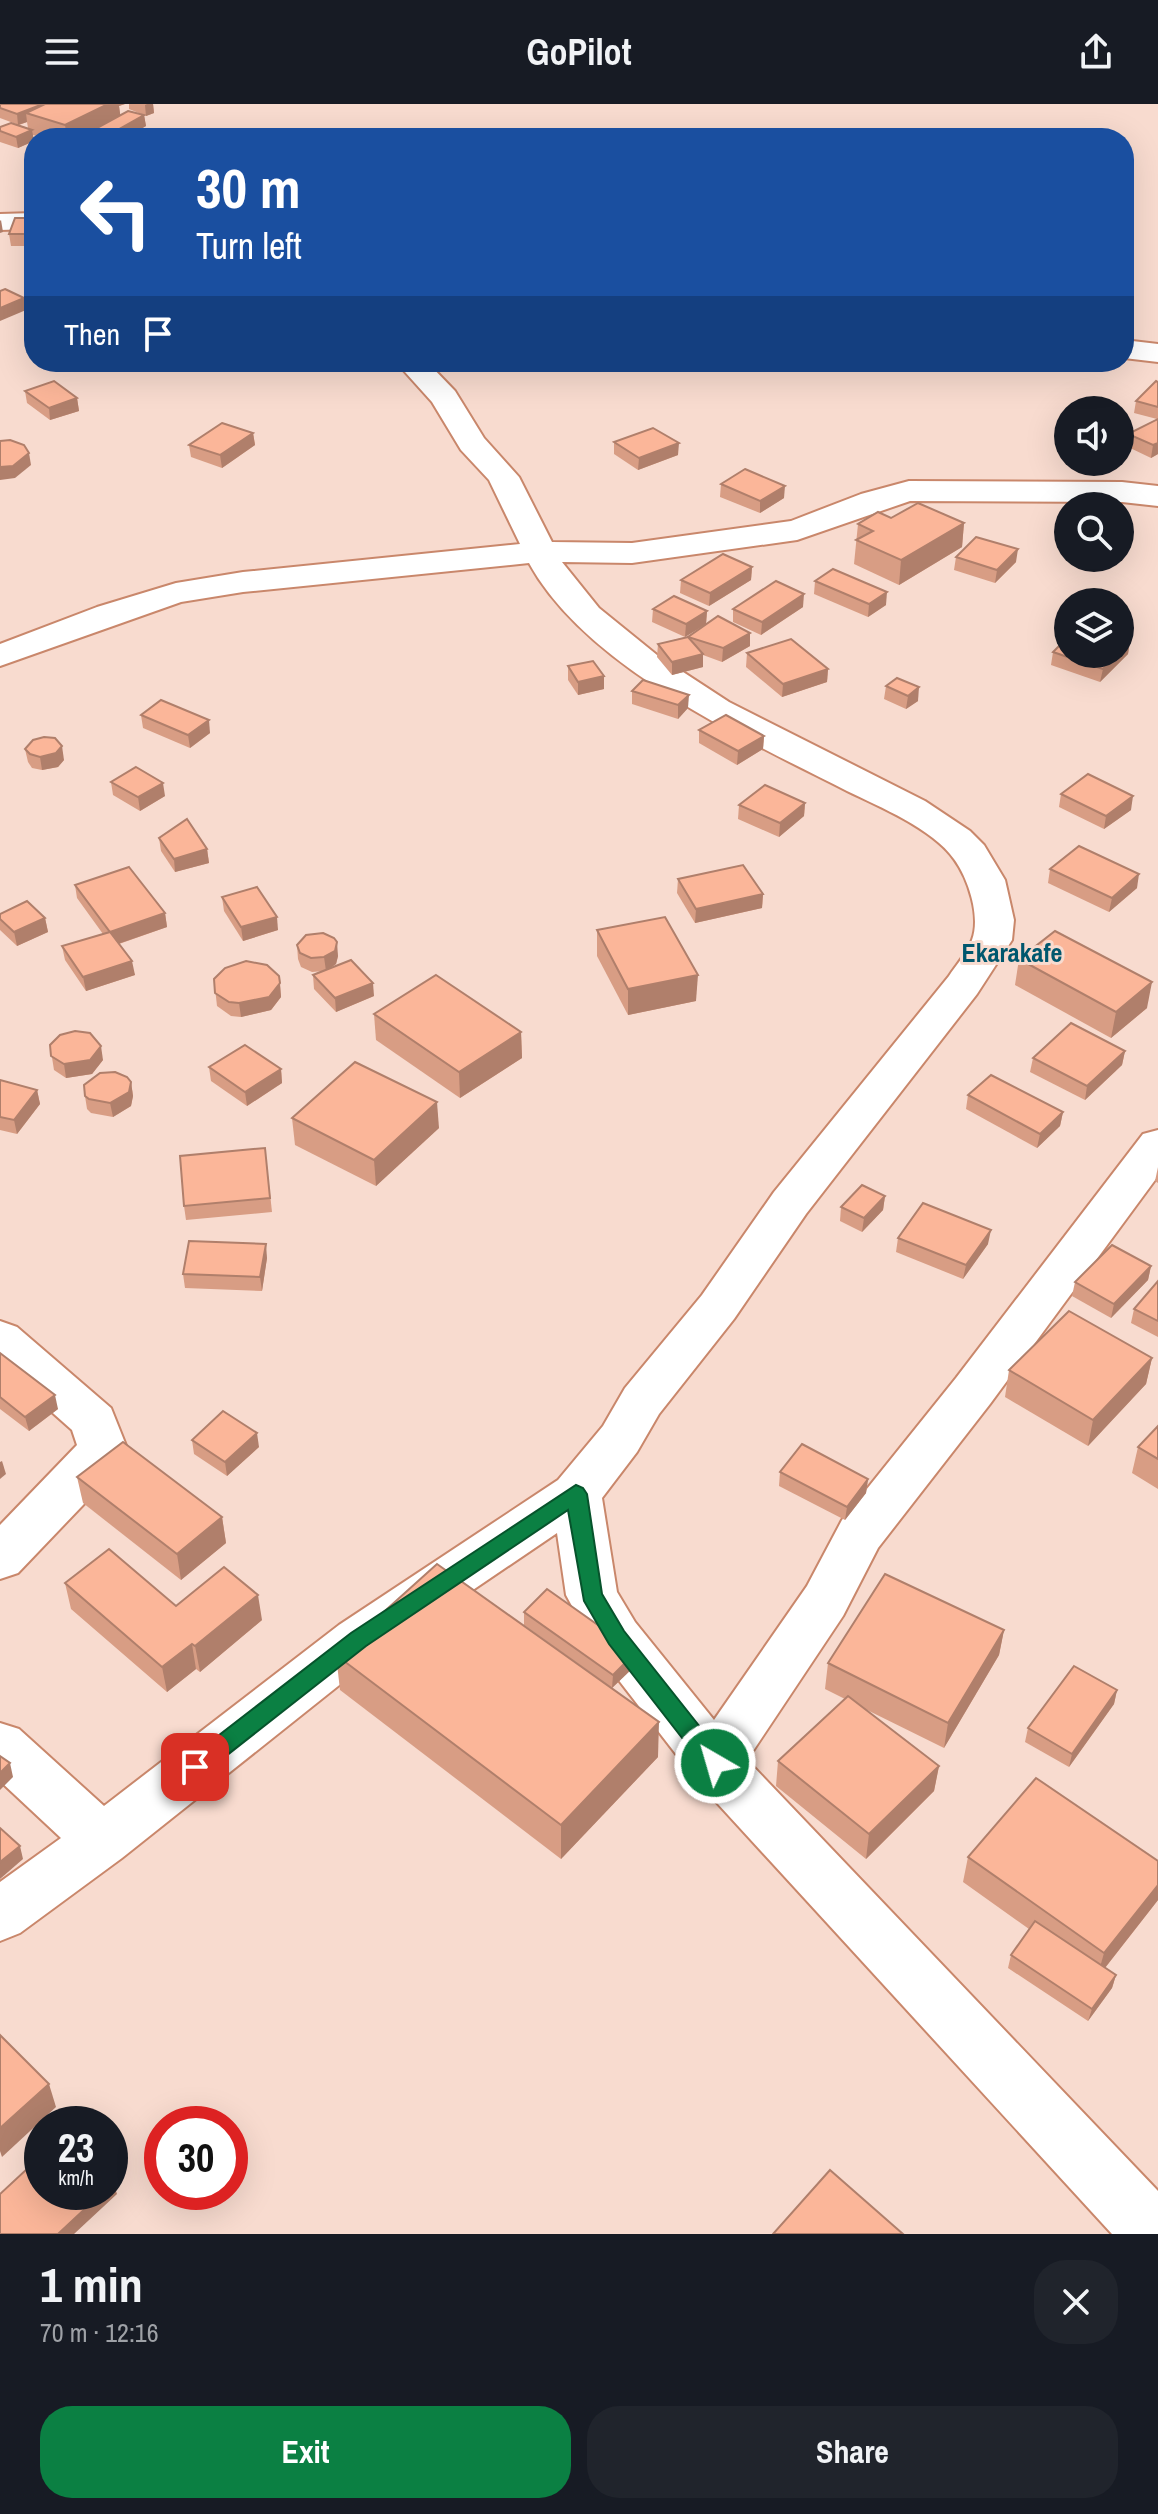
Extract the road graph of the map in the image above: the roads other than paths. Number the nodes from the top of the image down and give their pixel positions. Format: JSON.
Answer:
{"nodes":[{"id":1,"x":24,"y":221,"type":"edge"},
{"id":2,"x":0,"y":222,"type":"edge"},
{"id":3,"x":1134,"y":350,"type":"edge"},
{"id":4,"x":1158,"y":353,"type":"edge"},
{"id":5,"x":420,"y":372,"type":"edge"},
{"id":6,"x":1158,"y":496,"type":"edge"},
{"id":7,"x":540,"y":552,"type":"junction"},
{"id":8,"x":0,"y":656,"type":"edge"},
{"id":9,"x":1158,"y":1145,"type":"edge"},
{"id":10,"x":0,"y":1339,"type":"edge"},
{"id":11,"x":576,"y":1494,"type":"junction"},
{"id":12,"x":0,"y":1558,"type":"edge"},
{"id":13,"x":0,"y":1746,"type":"edge"},
{"id":14,"x":715,"y":1763,"type":"junction"},
{"id":15,"x":102,"y":1840,"type":"junction"},
{"id":16,"x":0,"y":1915,"type":"edge"},
{"id":17,"x":1155,"y":2234,"type":"edge"}],
"edges":[{"from":1,"to":2,"type":"street"},
{"from":3,"to":4,"type":"street"},
{"from":5,"to":7,"type":"street"},
{"from":6,"to":7,"type":"street"},
{"from":7,"to":8,"type":"street"},
{"from":7,"to":11,"type":"street"},
{"from":9,"to":14,"type":"street"},
{"from":10,"to":12,"type":"street"},
{"from":11,"to":14,"type":"street"},
{"from":11,"to":15,"type":"street"},
{"from":13,"to":15,"type":"street"},
{"from":14,"to":17,"type":"street"},
{"from":15,"to":16,"type":"street"}]}
